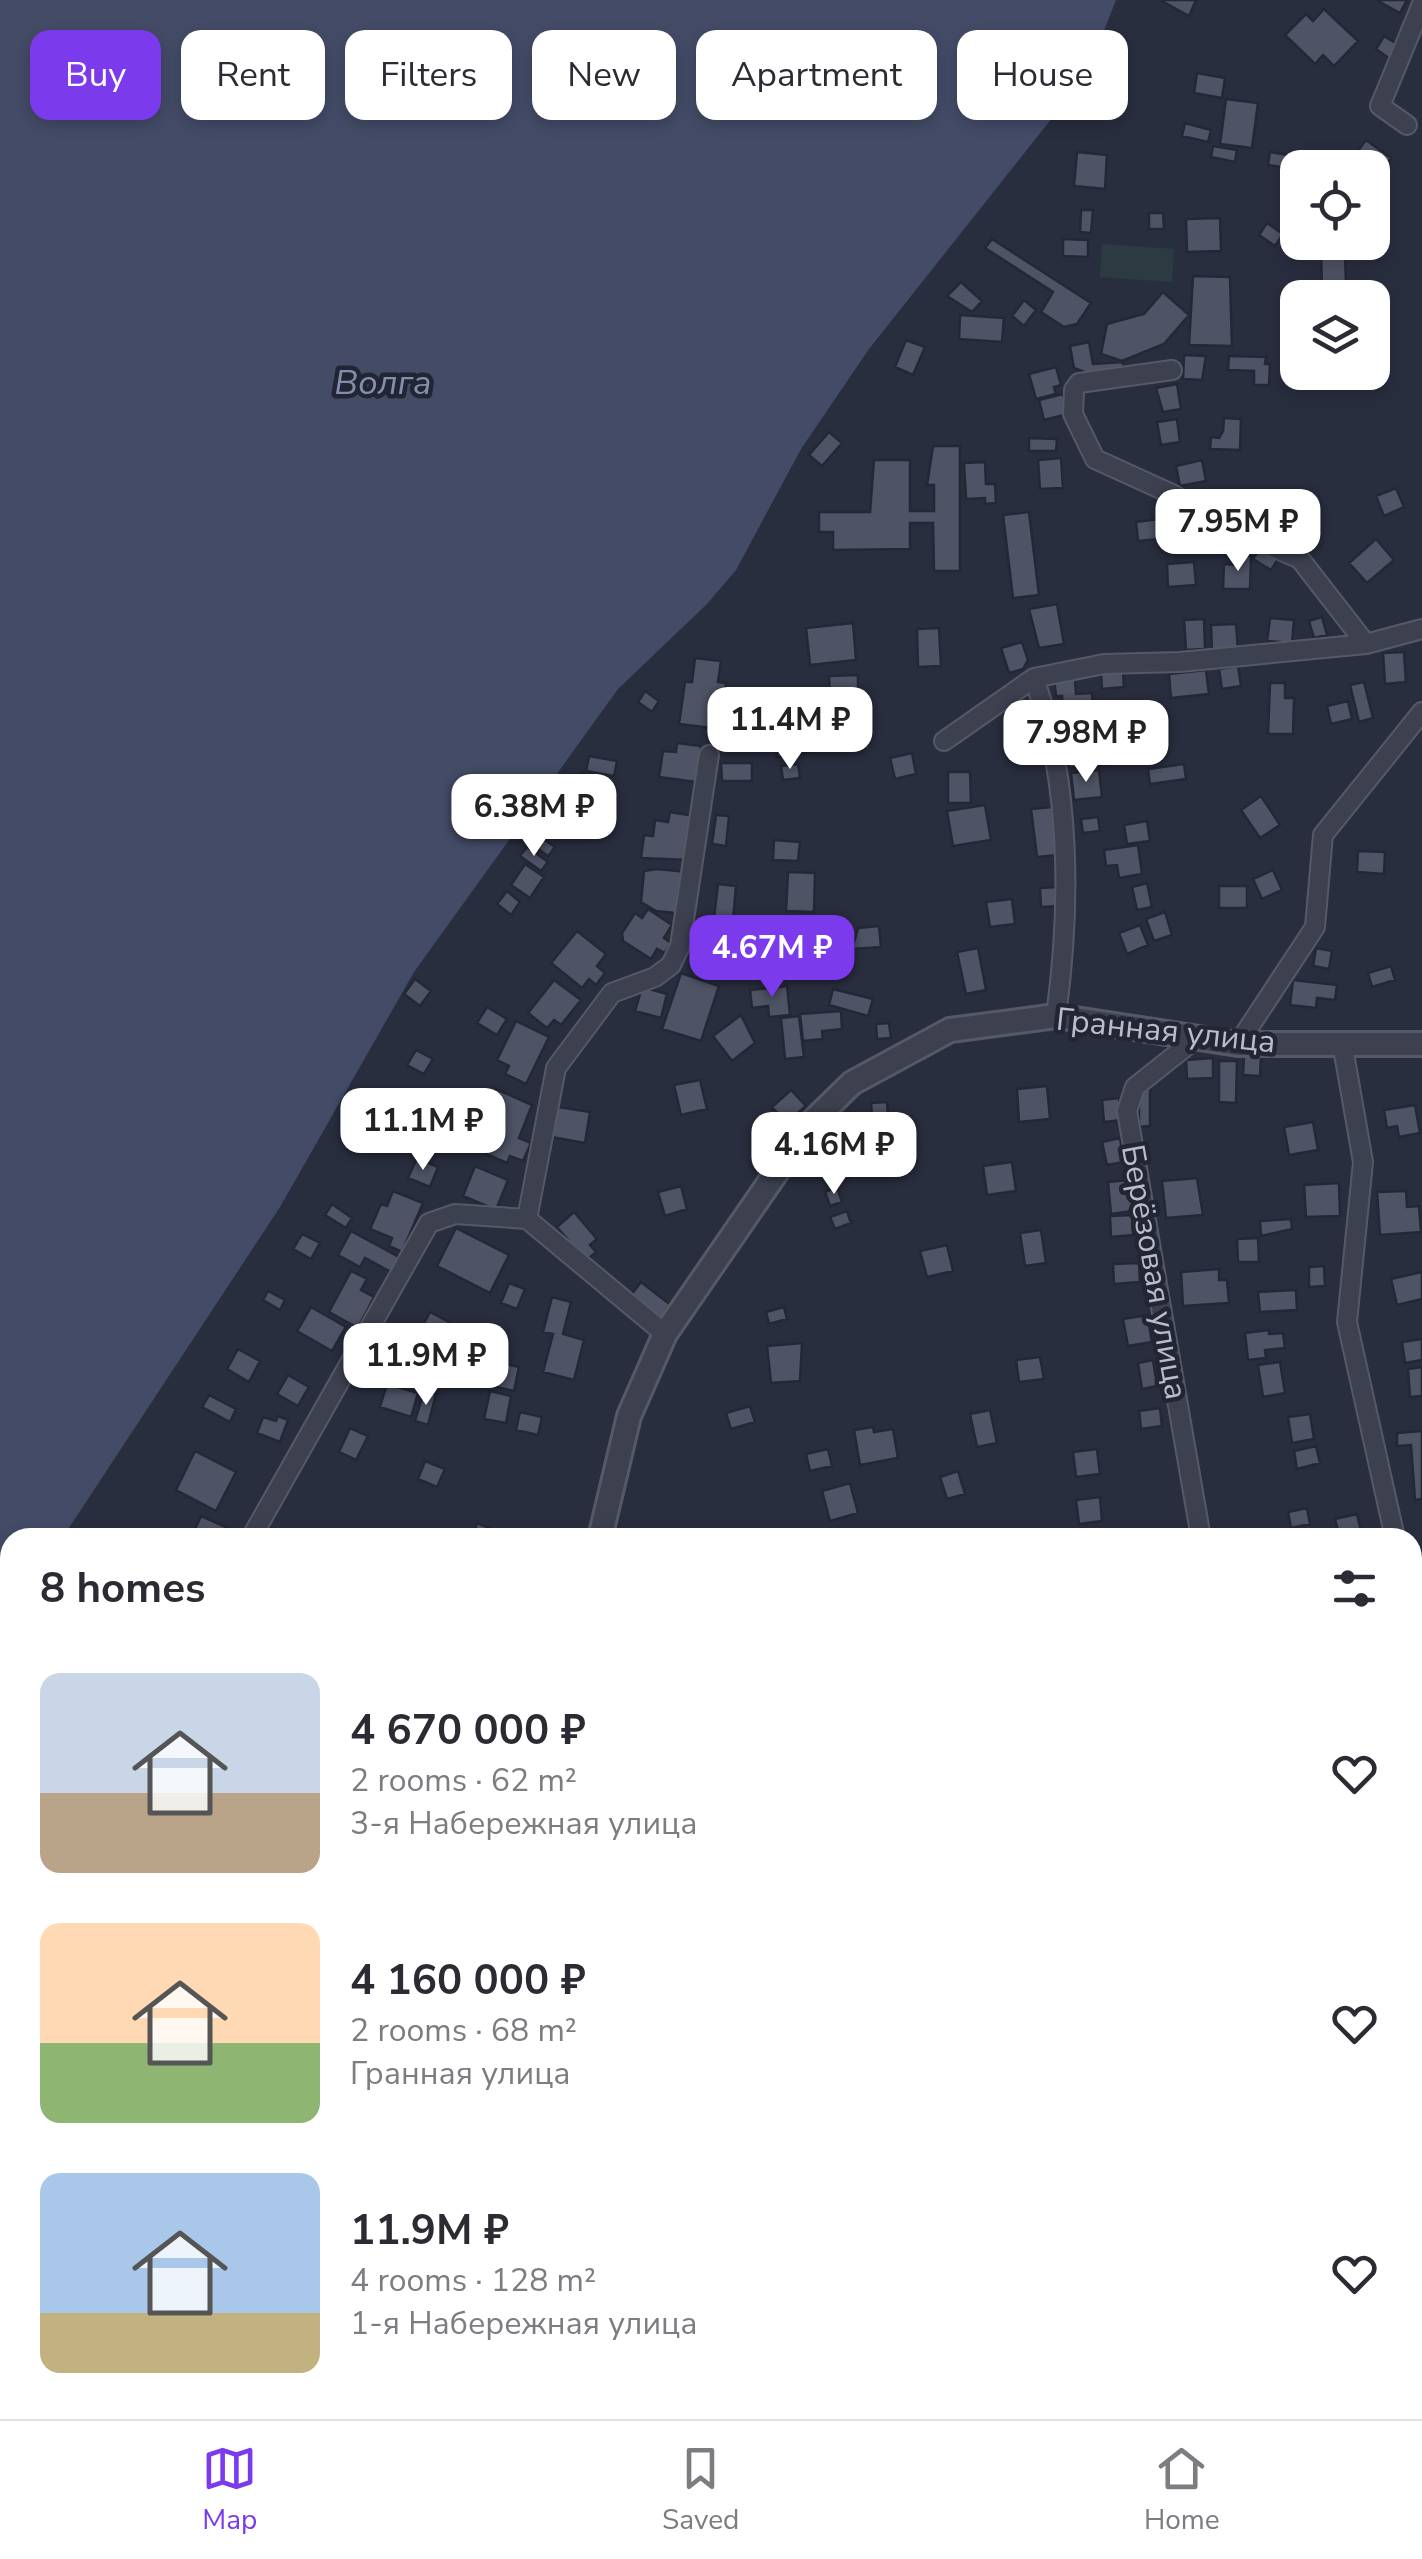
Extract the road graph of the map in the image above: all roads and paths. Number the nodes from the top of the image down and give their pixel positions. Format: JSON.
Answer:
{"nodes":[{"id":1,"x":1422,"y":4,"type":"edge"},
{"id":2,"x":1407,"y":125,"type":"dead end"},
{"id":3,"x":1172,"y":370,"type":"dead end"},
{"id":4,"x":1422,"y":629,"type":"edge"},
{"id":5,"x":1366,"y":644,"type":"junction"},
{"id":6,"x":1034,"y":678,"type":"junction"},
{"id":7,"x":1422,"y":712,"type":"edge"},
{"id":8,"x":944,"y":742,"type":"dead end"},
{"id":9,"x":709,"y":755,"type":"dead end"},
{"id":10,"x":1056,"y":1016,"type":"junction"},
{"id":11,"x":1198,"y":1037,"type":"junction"},
{"id":12,"x":1342,"y":1042,"type":"junction"},
{"id":13,"x":1238,"y":1044,"type":"junction"},
{"id":14,"x":1422,"y":1044,"type":"edge"},
{"id":15,"x":527,"y":1219,"type":"junction"},
{"id":16,"x":666,"y":1334,"type":"junction"},
{"id":17,"x":257,"y":1528,"type":"edge"},
{"id":18,"x":602,"y":1528,"type":"edge"},
{"id":19,"x":1199,"y":1528,"type":"edge"},
{"id":20,"x":1393,"y":1528,"type":"edge"}],
"edges":[{"from":1,"to":2,"type":"street"},
{"from":3,"to":5,"type":"street"},
{"from":4,"to":5,"type":"street"},
{"from":5,"to":6,"type":"street"},
{"from":6,"to":8,"type":"street"},
{"from":6,"to":10,"type":"street"},
{"from":7,"to":13,"type":"street"},
{"from":9,"to":15,"type":"street"},
{"from":10,"to":11,"type":"street","name":"Гранная улица"},
{"from":10,"to":16,"type":"street","name":"Гранная улица"},
{"from":11,"to":13,"type":"street","name":"Гранная улица"},
{"from":11,"to":19,"type":"street","name":"Берёзовая улица"},
{"from":12,"to":13,"type":"street","name":"Гранная улица"},
{"from":12,"to":14,"type":"street","name":"Гранная улица"},
{"from":12,"to":20,"type":"street"},
{"from":15,"to":16,"type":"street"},
{"from":15,"to":17,"type":"street"},
{"from":16,"to":18,"type":"street","name":"Гранная улица"}]}
